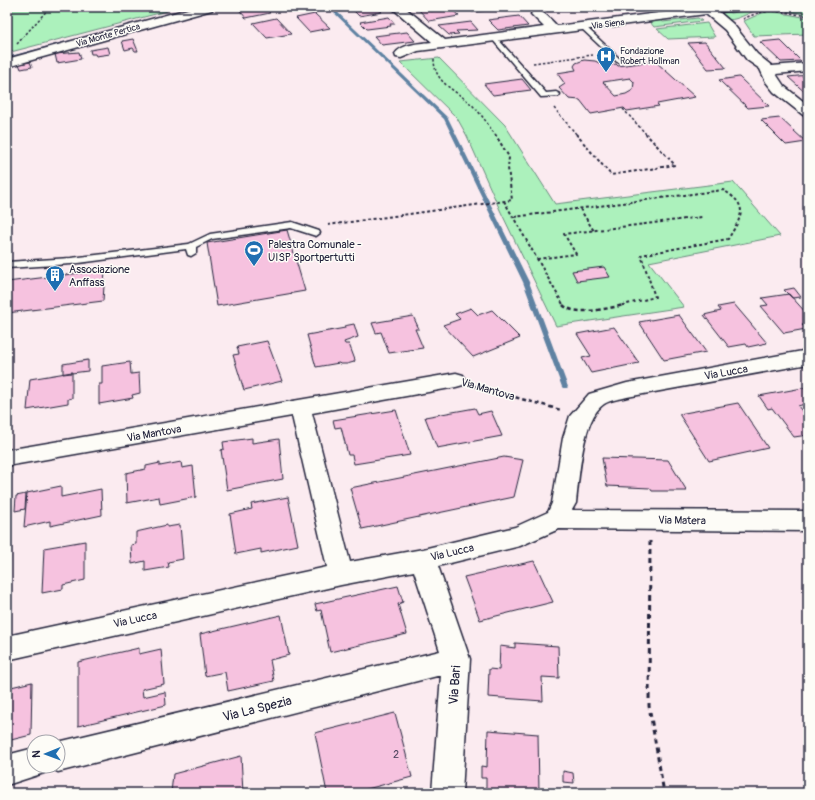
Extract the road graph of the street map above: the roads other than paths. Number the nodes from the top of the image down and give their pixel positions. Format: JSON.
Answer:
{"nodes":[{"id":1,"x":208,"y":7,"type":"edge"},
{"id":2,"x":397,"y":7,"type":"edge"},
{"id":3,"x":733,"y":7,"type":"edge"},
{"id":4,"x":628,"y":10,"type":"dead end"},
{"id":5,"x":709,"y":10,"type":"junction"},
{"id":6,"x":537,"y":14,"type":"dead end"},
{"id":7,"x":639,"y":20,"type":"junction"},
{"id":8,"x":583,"y":27,"type":"junction"},
{"id":9,"x":554,"y":30,"type":"junction"},
{"id":10,"x":494,"y":38,"type":"junction"},
{"id":11,"x":442,"y":44,"type":"junction"},
{"id":12,"x":401,"y":54,"type":"dead end"},
{"id":13,"x":619,"y":61,"type":"dead end"},
{"id":14,"x":7,"y":63,"type":"edge"},
{"id":15,"x":808,"y":67,"type":"edge"},
{"id":16,"x":767,"y":70,"type":"junction"},
{"id":17,"x":556,"y":94,"type":"dead end"},
{"id":18,"x":808,"y":112,"type":"edge"},
{"id":19,"x":316,"y":233,"type":"dead end"},
{"id":20,"x":7,"y":265,"type":"edge"},
{"id":21,"x":808,"y":357,"type":"edge"},
{"id":22,"x":456,"y":380,"type":"road end"},
{"id":23,"x":300,"y":407,"type":"junction"},
{"id":24,"x":7,"y":458,"type":"edge"},
{"id":25,"x":556,"y":519,"type":"junction"},
{"id":26,"x":808,"y":521,"type":"edge"},
{"id":27,"x":423,"y":559,"type":"junction"},
{"id":28,"x":341,"y":574,"type":"junction"},
{"id":29,"x":7,"y":648,"type":"edge"},
{"id":30,"x":456,"y":659,"type":"junction"},
{"id":31,"x":66,"y":755,"type":"edge"},
{"id":32,"x":26,"y":765,"type":"edge"},
{"id":33,"x":7,"y":770,"type":"edge"},
{"id":34,"x":447,"y":793,"type":"edge"}],
"edges":[{"from":1,"to":14,"type":"street","name":"Via Monte Pertica"},
{"from":2,"to":11,"type":"street"},
{"from":3,"to":5,"type":"street","name":"Via Siena"},
{"from":4,"to":7,"type":"street"},
{"from":5,"to":7,"type":"street","name":"Via Siena"},
{"from":5,"to":16,"type":"street"},
{"from":6,"to":9,"type":"street"},
{"from":7,"to":8,"type":"street","name":"Via Siena"},
{"from":8,"to":9,"type":"street","name":"Via Siena"},
{"from":8,"to":13,"type":"lane"},
{"from":9,"to":10,"type":"street","name":"Via Siena"},
{"from":10,"to":11,"type":"street","name":"Via Siena"},
{"from":10,"to":17,"type":"lane"},
{"from":11,"to":12,"type":"street","name":"Via Siena"},
{"from":15,"to":16,"type":"street"},
{"from":16,"to":18,"type":"street"},
{"from":19,"to":20,"type":"lane"},
{"from":21,"to":25,"type":"street","name":"Via Lucca"},
{"from":22,"to":23,"type":"street","name":"Via Mantova"},
{"from":23,"to":24,"type":"street","name":"Via Mantova"},
{"from":23,"to":28,"type":"street"},
{"from":25,"to":26,"type":"street","name":"Via Matera"},
{"from":25,"to":27,"type":"street","name":"Via Lucca"},
{"from":27,"to":28,"type":"street","name":"Via Lucca"},
{"from":27,"to":30,"type":"street","name":"Via Bari"},
{"from":28,"to":29,"type":"street","name":"Via Lucca"},
{"from":30,"to":31,"type":"street","name":"Via La Spezia"},
{"from":30,"to":34,"type":"street","name":"Via Bari"},
{"from":32,"to":33,"type":"street"}]}
